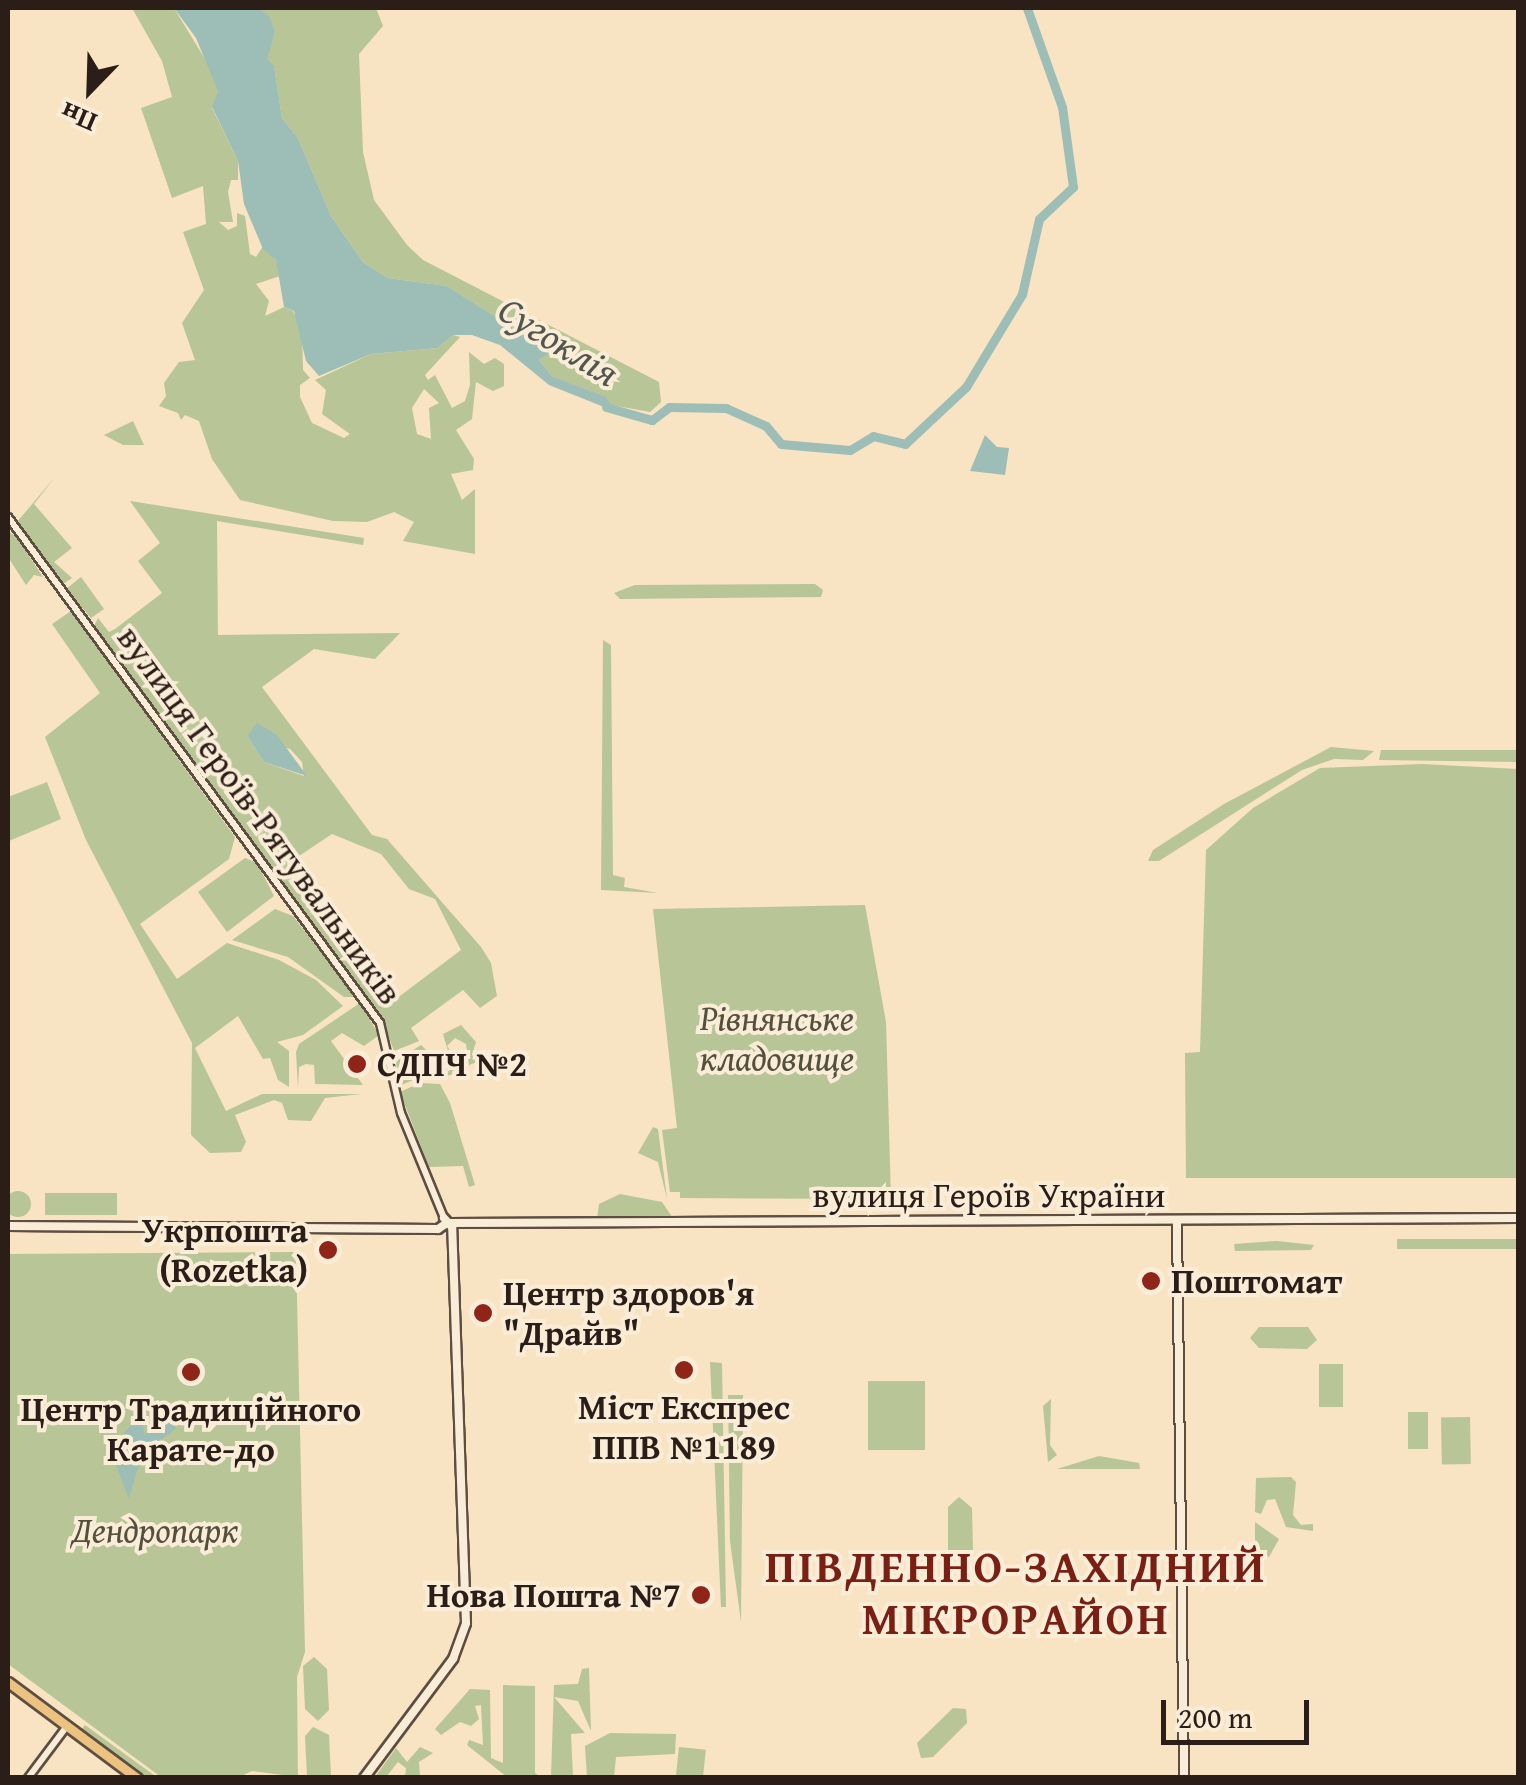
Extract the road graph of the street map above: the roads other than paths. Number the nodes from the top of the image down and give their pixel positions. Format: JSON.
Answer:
{"nodes":[{"id":1,"x":8,"y":520,"type":"edge"},
{"id":2,"x":1518,"y":1218,"type":"edge"},
{"id":3,"x":1176,"y":1222,"type":"junction"},
{"id":4,"x":8,"y":1226,"type":"edge"},
{"id":5,"x":448,"y":1227,"type":"junction"},
{"id":6,"x":8,"y":1682,"type":"edge"},
{"id":7,"x":67,"y":1726,"type":"junction"},
{"id":8,"x":28,"y":1778,"type":"edge"},
{"id":9,"x":137,"y":1778,"type":"edge"},
{"id":10,"x":364,"y":1778,"type":"edge"},
{"id":11,"x":1184,"y":1778,"type":"edge"}],
"edges":[{"from":1,"to":5,"type":"street","name":"вулиця Героїв-Рятувальників"},
{"from":2,"to":3,"type":"main road","name":"вулиця Героїв України"},
{"from":3,"to":5,"type":"main road","name":"вулиця Героїв України"},
{"from":3,"to":11,"type":"main road"},
{"from":4,"to":5,"type":"main road","name":"вулиця Героїв України"},
{"from":5,"to":10,"type":"main road","name":"вулиця Героїв-Рятувальників"},
{"from":6,"to":7,"type":"main road"},
{"from":7,"to":8,"type":"street"},
{"from":7,"to":9,"type":"main road"}]}
